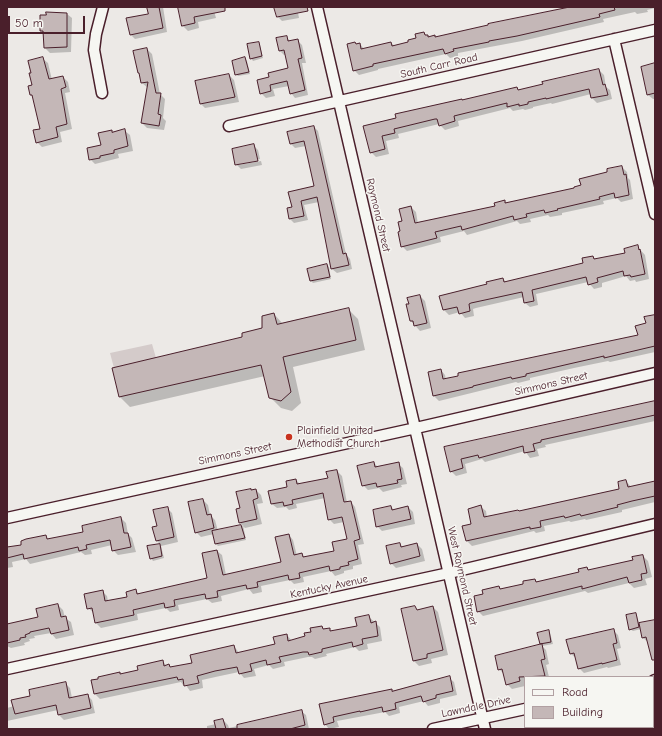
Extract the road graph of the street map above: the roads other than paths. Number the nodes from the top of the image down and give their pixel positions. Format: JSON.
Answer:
{"nodes":[{"id":1,"x":103,"y":7,"type":"edge"},
{"id":2,"x":317,"y":7,"type":"edge"},
{"id":3,"x":655,"y":30,"type":"edge"},
{"id":4,"x":614,"y":40,"type":"junction"},
{"id":5,"x":102,"y":93,"type":"dead end"},
{"id":6,"x":339,"y":101,"type":"junction"},
{"id":7,"x":229,"y":126,"type":"dead end"},
{"id":8,"x":655,"y":214,"type":"edge"},
{"id":9,"x":655,"y":373,"type":"edge"},
{"id":10,"x":416,"y":428,"type":"junction"},
{"id":11,"x":7,"y":518,"type":"edge"},
{"id":12,"x":655,"y":524,"type":"edge"},
{"id":13,"x":449,"y":573,"type":"junction"},
{"id":14,"x":7,"y":669,"type":"edge"},
{"id":15,"x":524,"y":709,"type":"edge"},
{"id":16,"x":482,"y":718,"type":"junction"},
{"id":17,"x":433,"y":729,"type":"edge"},
{"id":18,"x":485,"y":729,"type":"edge"}],
"edges":[{"from":1,"to":5,"type":"street"},
{"from":2,"to":6,"type":"street","name":"Raymond Street"},
{"from":3,"to":4,"type":"street","name":"South Carr Road"},
{"from":4,"to":6,"type":"street","name":"South Carr Road"},
{"from":4,"to":8,"type":"street"},
{"from":6,"to":7,"type":"street","name":"South Carr Road"},
{"from":6,"to":10,"type":"street","name":"Raymond Street"},
{"from":9,"to":10,"type":"street","name":"Simmons Street"},
{"from":10,"to":11,"type":"street","name":"Simmons Street"},
{"from":10,"to":13,"type":"street","name":"West Raymond Street"},
{"from":12,"to":13,"type":"street","name":"Kentucky Avenue"},
{"from":13,"to":14,"type":"street","name":"Kentucky Avenue"},
{"from":13,"to":16,"type":"street","name":"West Raymond Street"},
{"from":15,"to":16,"type":"street","name":"Lawndale Drive"},
{"from":16,"to":17,"type":"street","name":"Lawndale Drive"},
{"from":16,"to":18,"type":"street","name":"West Raymond Street"}]}
